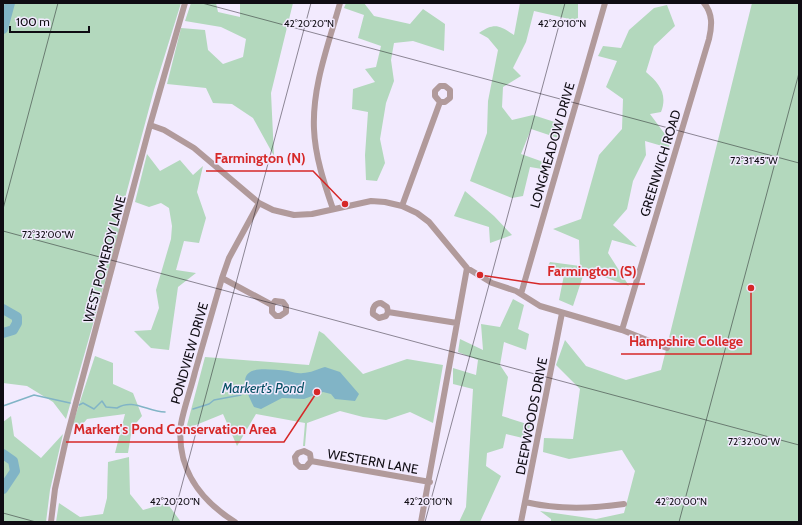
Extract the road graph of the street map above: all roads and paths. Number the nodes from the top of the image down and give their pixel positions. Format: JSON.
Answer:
{"nodes":[{"id":1,"x":185,"y":3,"type":"edge"},
{"id":2,"x":340,"y":3,"type":"edge"},
{"id":3,"x":605,"y":3,"type":"edge"},
{"id":4,"x":704,"y":3,"type":"edge"},
{"id":5,"x":440,"y":102,"type":"dead end"},
{"id":6,"x":150,"y":125,"type":"junction"},
{"id":7,"x":259,"y":203,"type":"junction"},
{"id":8,"x":402,"y":206,"type":"junction"},
{"id":9,"x":333,"y":209,"type":"junction"},
{"id":10,"x":467,"y":268,"type":"junction"},
{"id":11,"x":222,"y":278,"type":"junction"},
{"id":12,"x":521,"y":294,"type":"junction"},
{"id":13,"x":272,"y":305,"type":"dead end"},
{"id":14,"x":388,"y":312,"type":"dead end"},
{"id":15,"x":562,"y":313,"type":"junction"},
{"id":16,"x":457,"y":324,"type":"junction"},
{"id":17,"x":622,"y":330,"type":"junction"},
{"id":18,"x":667,"y":348,"type":"dead end"},
{"id":19,"x":311,"y":461,"type":"dead end"},
{"id":20,"x":430,"y":482,"type":"junction"},
{"id":21,"x":525,"y":502,"type":"junction"},
{"id":22,"x":624,"y":504,"type":"dead end"},
{"id":23,"x":51,"y":522,"type":"edge"},
{"id":24,"x":235,"y":522,"type":"edge"},
{"id":25,"x":422,"y":522,"type":"edge"},
{"id":26,"x":521,"y":522,"type":"edge"}],
"edges":[{"from":1,"to":6,"type":"street","name":"WEST POMEROY LANE"},
{"from":2,"to":9,"type":"street"},
{"from":3,"to":12,"type":"street","name":"LONGMEADOW DRIVE"},
{"from":4,"to":17,"type":"street","name":"GREENWICH ROAD"},
{"from":5,"to":8,"type":"street"},
{"from":6,"to":7,"type":"street"},
{"from":6,"to":23,"type":"street","name":"WEST POMEROY LANE"},
{"from":7,"to":9,"type":"street"},
{"from":7,"to":11,"type":"street","name":"PONDVIEW DRIVE"},
{"from":8,"to":9,"type":"street"},
{"from":8,"to":10,"type":"street"},
{"from":10,"to":12,"type":"street"},
{"from":10,"to":16,"type":"street"},
{"from":11,"to":13,"type":"street"},
{"from":11,"to":24,"type":"street","name":"PONDVIEW DRIVE"},
{"from":12,"to":15,"type":"street"},
{"from":14,"to":16,"type":"street"},
{"from":15,"to":17,"type":"street"},
{"from":15,"to":21,"type":"street","name":"DEEPWOODS DRIVE"},
{"from":16,"to":20,"type":"street"},
{"from":17,"to":18,"type":"street"},
{"from":19,"to":20,"type":"street","name":"WESTERN LANE"},
{"from":20,"to":25,"type":"street"},
{"from":21,"to":22,"type":"street"},
{"from":21,"to":26,"type":"street","name":"DEEPWOODS DRIVE"}]}
